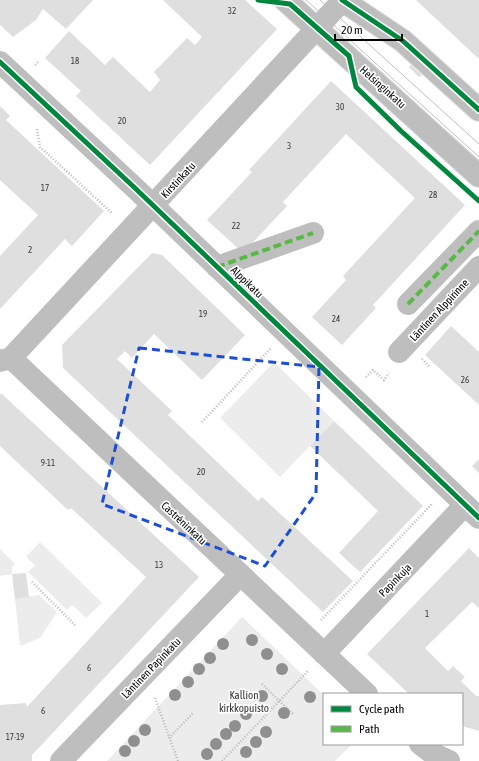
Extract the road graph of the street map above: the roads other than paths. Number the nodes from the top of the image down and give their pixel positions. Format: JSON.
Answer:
{"nodes":[{"id":1,"x":285,"y":0,"type":"edge"},
{"id":2,"x":342,"y":0,"type":"edge"},
{"id":3,"x":317,"y":28,"type":"junction"},
{"id":4,"x":0,"y":62,"type":"edge"},
{"id":5,"x":479,"y":110,"type":"edge"},
{"id":6,"x":479,"y":176,"type":"edge"},
{"id":7,"x":153,"y":206,"type":"junction"},
{"id":8,"x":479,"y":231,"type":"edge"},
{"id":9,"x":313,"y":233,"type":"dead end"},
{"id":10,"x":217,"y":267,"type":"junction"},
{"id":11,"x":479,"y":267,"type":"edge"},
{"id":12,"x":408,"y":304,"type":"dead end"},
{"id":13,"x":399,"y":352,"type":"dead end"},
{"id":14,"x":6,"y":359,"type":"edge"},
{"id":15,"x":472,"y":511,"type":"edge"},
{"id":16,"x":240,"y":575,"type":"junction"},
{"id":17,"x":324,"y":654,"type":"junction"},
{"id":18,"x":366,"y":693,"type":"edge"},
{"id":19,"x":421,"y":745,"type":"edge"},
{"id":20,"x":61,"y":761,"type":"edge"},
{"id":21,"x":449,"y":761,"type":"edge"}],
"edges":[{"from":1,"to":3,"type":"street","name":"Helsinginkatu"},
{"from":2,"to":3,"type":"street","name":"Kirstinkatu"},
{"from":2,"to":5,"type":"street"},
{"from":3,"to":6,"type":"street","name":"Helsinginkatu"},
{"from":3,"to":7,"type":"street","name":"Kirstinkatu"},
{"from":4,"to":7,"type":"street","name":"Alppikatu"},
{"from":7,"to":10,"type":"street","name":"Alppikatu"},
{"from":7,"to":14,"type":"street","name":"Kirstinkatu"},
{"from":8,"to":12,"type":"street"},
{"from":9,"to":10,"type":"street"},
{"from":10,"to":15,"type":"street","name":"Alppikatu"},
{"from":11,"to":13,"type":"street","name":"Läntinen Alppirinne"},
{"from":14,"to":16,"type":"street","name":"Castréninkatu"},
{"from":15,"to":17,"type":"street","name":"Papinkuja"},
{"from":16,"to":17,"type":"street","name":"Castréninkatu"},
{"from":16,"to":20,"type":"street","name":"Läntinen Papinkatu"},
{"from":17,"to":18,"type":"street","name":"Castréninkatu"},
{"from":19,"to":21,"type":"street"}]}
